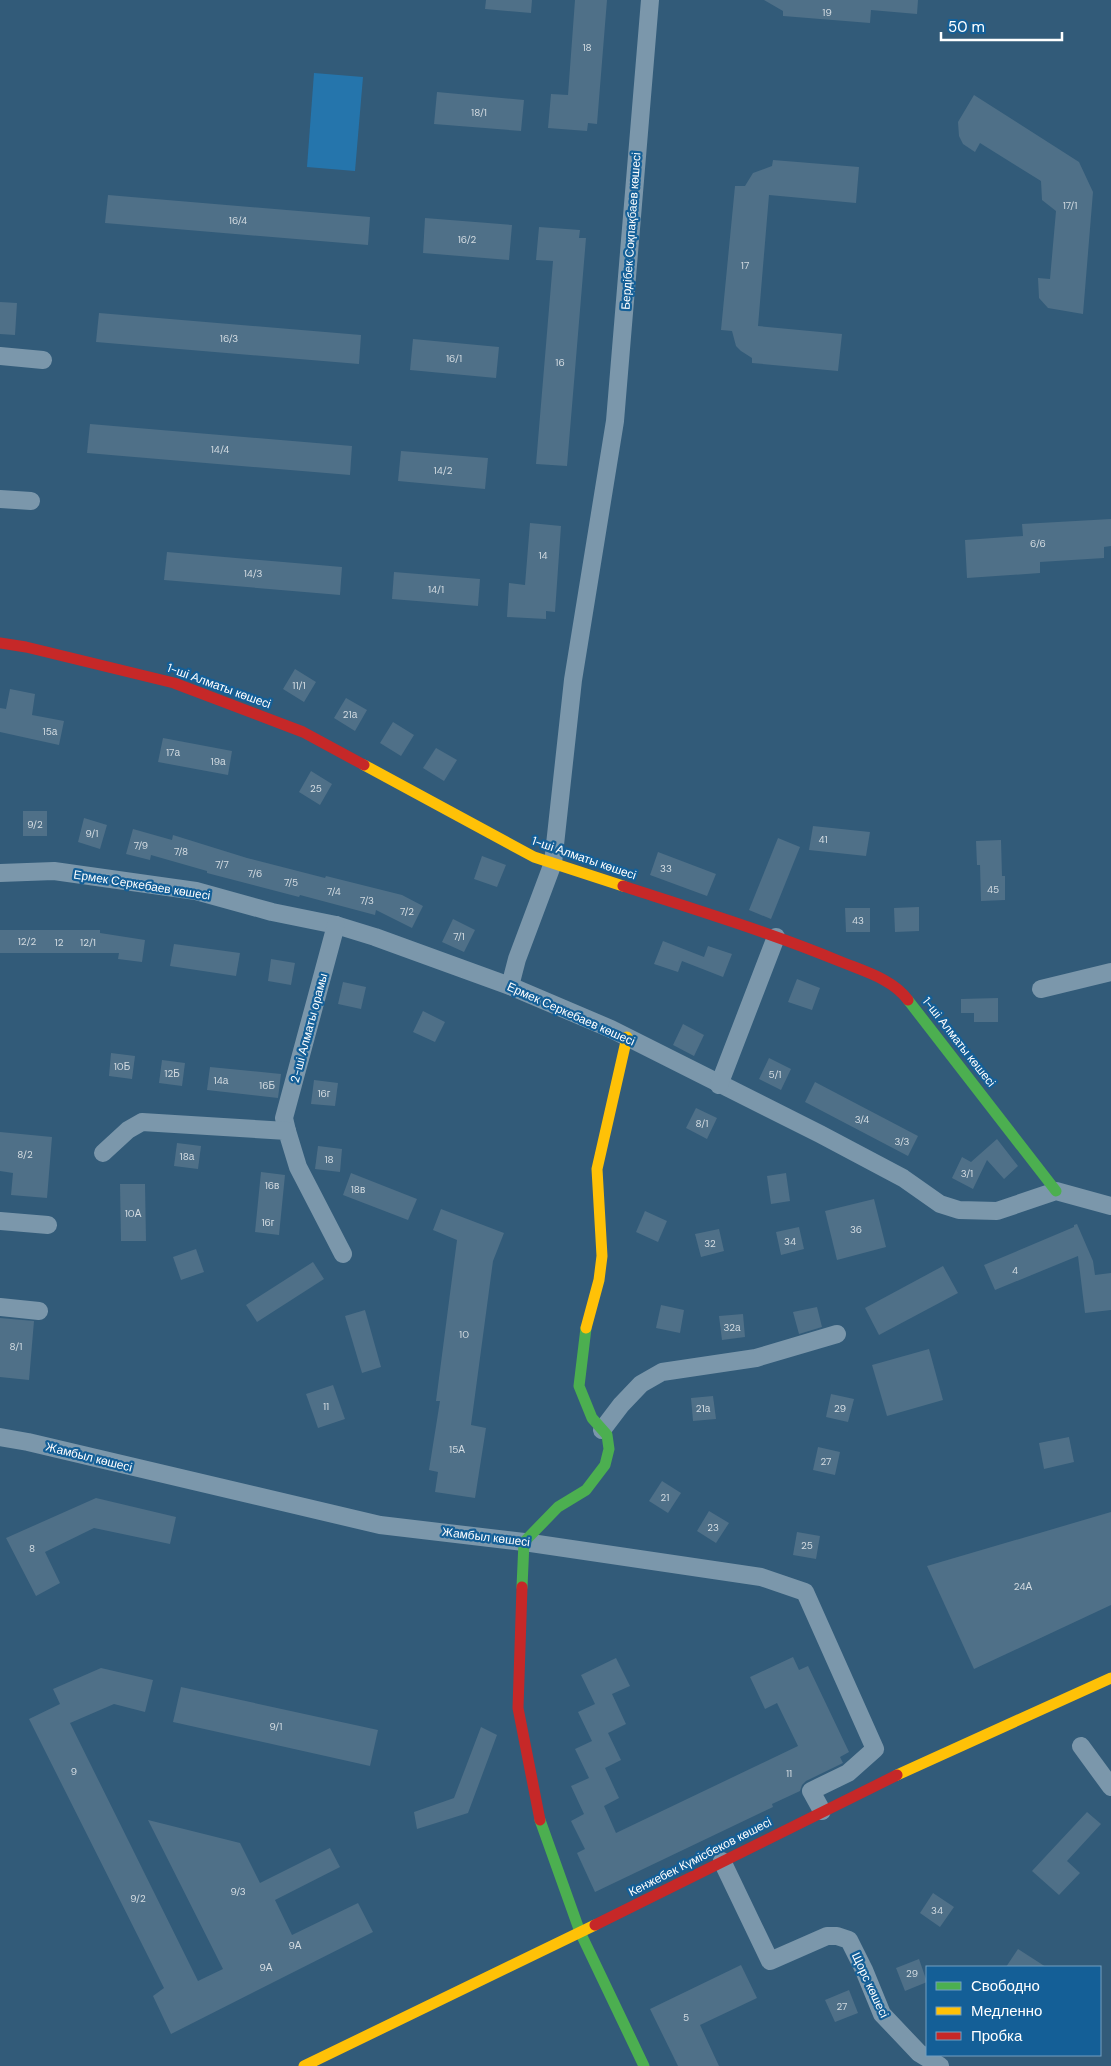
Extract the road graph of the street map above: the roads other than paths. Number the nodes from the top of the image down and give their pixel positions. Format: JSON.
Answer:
{"nodes":[{"id":1,"x":650,"y":0,"type":"edge"},
{"id":2,"x":0,"y":356,"type":"edge"},
{"id":3,"x":43,"y":360,"type":"dead end"},
{"id":4,"x":0,"y":499,"type":"edge"},
{"id":5,"x":31,"y":501,"type":"dead end"},
{"id":6,"x":0,"y":643,"type":"edge"},
{"id":7,"x":553,"y":863,"type":"junction"},
{"id":8,"x":0,"y":873,"type":"edge"},
{"id":9,"x":336,"y":925,"type":"junction"},
{"id":10,"x":776,"y":937,"type":"junction"},
{"id":11,"x":1111,"y":972,"type":"edge"},
{"id":12,"x":510,"y":986,"type":"junction"},
{"id":13,"x":1041,"y":989,"type":"dead end"},
{"id":14,"x":627,"y":1037,"type":"junction"},
{"id":15,"x":719,"y":1085,"type":"junction"},
{"id":16,"x":287,"y":1132,"type":"junction"},
{"id":17,"x":103,"y":1153,"type":"dead end"},
{"id":18,"x":1056,"y":1192,"type":"junction"},
{"id":19,"x":1111,"y":1206,"type":"edge"},
{"id":20,"x":0,"y":1221,"type":"edge"},
{"id":21,"x":48,"y":1225,"type":"dead end"},
{"id":22,"x":343,"y":1254,"type":"dead end"},
{"id":23,"x":0,"y":1307,"type":"edge"},
{"id":24,"x":39,"y":1311,"type":"dead end"},
{"id":25,"x":837,"y":1334,"type":"dead end"},
{"id":26,"x":602,"y":1430,"type":"junction"},
{"id":27,"x":0,"y":1437,"type":"edge"},
{"id":28,"x":524,"y":1542,"type":"junction"},
{"id":29,"x":1111,"y":1678,"type":"edge"},
{"id":30,"x":1080,"y":1746,"type":"dead end"},
{"id":31,"x":1111,"y":1787,"type":"edge"},
{"id":32,"x":822,"y":1811,"type":"junction"},
{"id":33,"x":722,"y":1861,"type":"junction"},
{"id":34,"x":580,"y":1932,"type":"junction"},
{"id":35,"x":304,"y":2066,"type":"edge"},
{"id":36,"x":644,"y":2066,"type":"edge"},
{"id":37,"x":940,"y":2066,"type":"edge"}],
"edges":[{"from":1,"to":7,"type":"street","name":"Бердібек Соқпақбаев көшесі"},
{"from":2,"to":3,"type":"street"},
{"from":4,"to":5,"type":"street"},
{"from":6,"to":7,"type":"street","name":"1-ші Алматы көшесі"},
{"from":7,"to":10,"type":"street","name":"1-ші Алматы көшесі"},
{"from":7,"to":12,"type":"street","name":"Бердібек Соқпақбаев көшесі"},
{"from":8,"to":9,"type":"street","name":"Ермек Серкебаев көшесі"},
{"from":9,"to":12,"type":"street","name":"Ермек Серкебаев көшесі"},
{"from":9,"to":16,"type":"street","name":"2-ші Алматы орамы"},
{"from":10,"to":15,"type":"street"},
{"from":10,"to":18,"type":"street","name":"1-ші Алматы көшесі"},
{"from":11,"to":13,"type":"street"},
{"from":12,"to":14,"type":"street","name":"Ермек Серкебаев көшесі"},
{"from":14,"to":15,"type":"street","name":"Ермек Серкебаев көшесі"},
{"from":14,"to":26,"type":"street"},
{"from":15,"to":18,"type":"street","name":"Ермек Серкебаев көшесі"},
{"from":16,"to":17,"type":"street"},
{"from":16,"to":22,"type":"street","name":"2-ші Алматы орамы"},
{"from":18,"to":19,"type":"street"},
{"from":20,"to":21,"type":"street"},
{"from":23,"to":24,"type":"street"},
{"from":25,"to":26,"type":"street"},
{"from":26,"to":28,"type":"street"},
{"from":27,"to":28,"type":"street","name":"Жамбыл көшесі"},
{"from":28,"to":32,"type":"street","name":"Жамбыл көшесі"},
{"from":28,"to":34,"type":"street"},
{"from":29,"to":32,"type":"street","name":"Кенжебек Күмісбеков көшесі"},
{"from":30,"to":31,"type":"street"},
{"from":32,"to":33,"type":"street","name":"Кенжебек Күмісбеков көшесі"},
{"from":33,"to":34,"type":"street","name":"Кенжебек Күмісбеков көшесі"},
{"from":33,"to":37,"type":"street","name":"Щорс көшесі"},
{"from":34,"to":35,"type":"street","name":"Кенжебек Күмісбеков көшесі"},
{"from":34,"to":36,"type":"street"}]}
